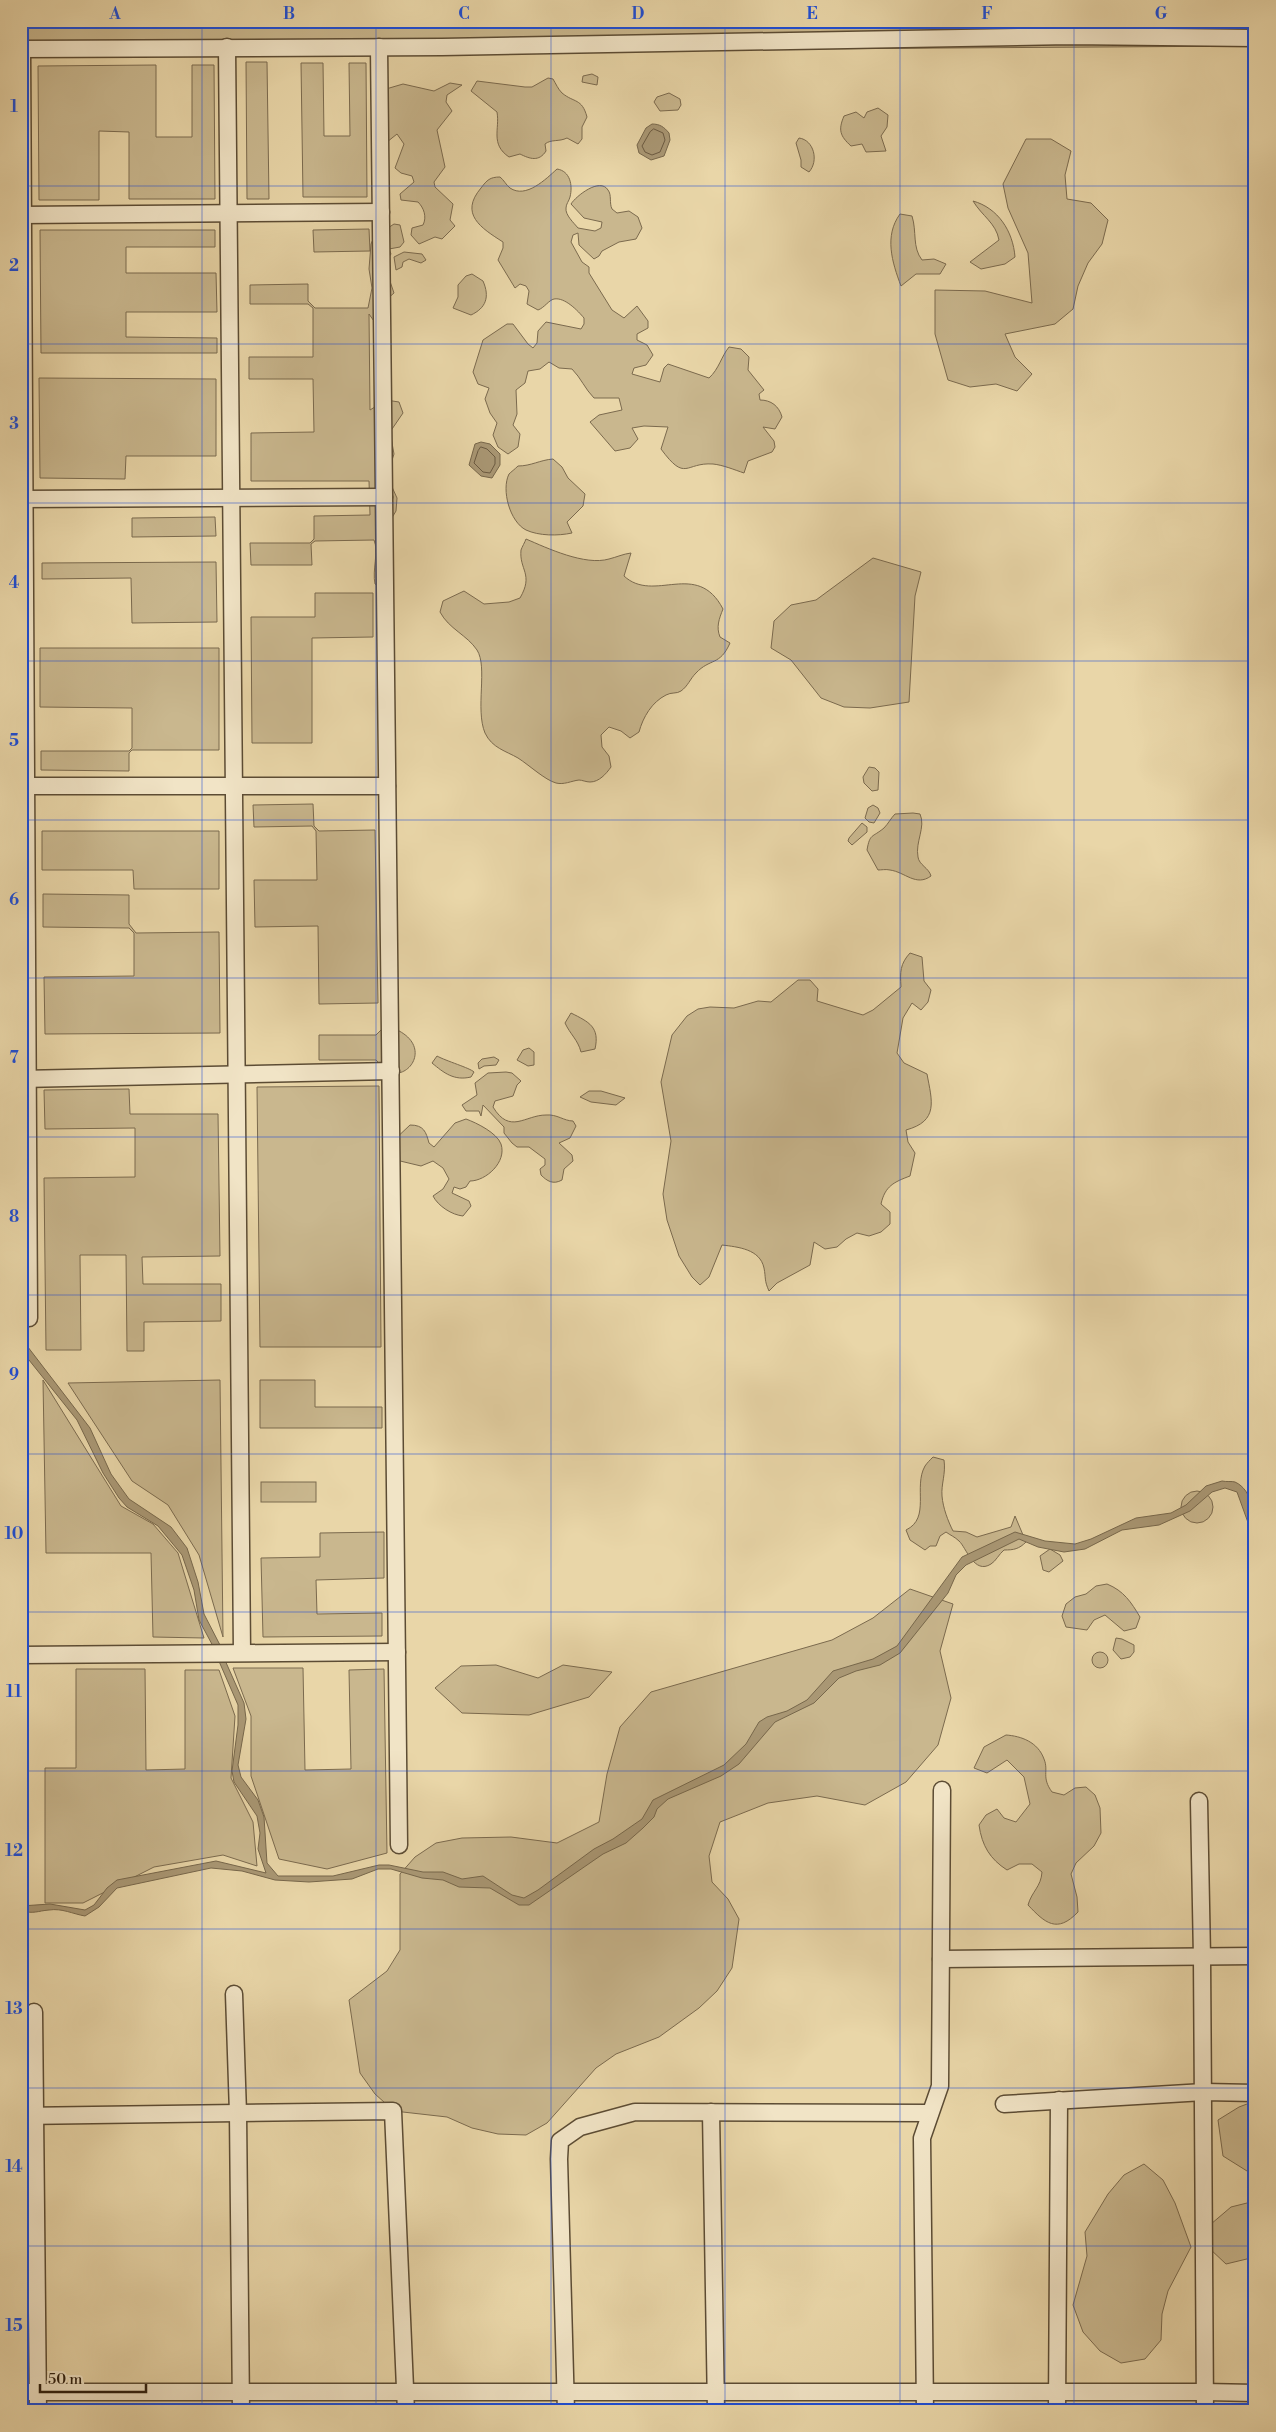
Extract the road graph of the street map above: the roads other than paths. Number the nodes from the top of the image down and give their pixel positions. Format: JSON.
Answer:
{"nodes":[{"id":1,"x":1255,"y":38,"type":"edge"},
{"id":2,"x":379,"y":47,"type":"junction"},
{"id":3,"x":227,"y":48,"type":"junction"},
{"id":4,"x":22,"y":49,"type":"edge"},
{"id":5,"x":381,"y":212,"type":"junction"},
{"id":6,"x":229,"y":213,"type":"junction"},
{"id":7,"x":22,"y":215,"type":"edge"},
{"id":8,"x":384,"y":497,"type":"junction"},
{"id":9,"x":231,"y":498,"type":"junction"},
{"id":10,"x":23,"y":499,"type":"edge"},
{"id":11,"x":24,"y":786,"type":"edge"},
{"id":12,"x":234,"y":786,"type":"junction"},
{"id":13,"x":387,"y":786,"type":"junction"},
{"id":14,"x":391,"y":1071,"type":"junction"},
{"id":15,"x":237,"y":1074,"type":"junction"},
{"id":16,"x":25,"y":1079,"type":"edge"},
{"id":17,"x":29,"y":1318,"type":"dead end"},
{"id":18,"x":242,"y":1652,"type":"junction"},
{"id":19,"x":397,"y":1652,"type":"junction"},
{"id":20,"x":21,"y":1654,"type":"edge"},
{"id":21,"x":942,"y":1790,"type":"dead end"},
{"id":22,"x":1199,"y":1801,"type":"dead end"},
{"id":23,"x":400,"y":1846,"type":"dead end"},
{"id":24,"x":1255,"y":1956,"type":"edge"},
{"id":25,"x":1202,"y":1958,"type":"junction"},
{"id":26,"x":940,"y":1959,"type":"junction"},
{"id":27,"x":234,"y":1994,"type":"dead end"},
{"id":28,"x":34,"y":2012,"type":"dead end"},
{"id":29,"x":1204,"y":2092,"type":"junction"},
{"id":30,"x":1255,"y":2093,"type":"edge"},
{"id":31,"x":1059,"y":2100,"type":"junction"},
{"id":32,"x":1004,"y":2104,"type":"dead end"},
{"id":33,"x":712,"y":2112,"type":"junction"},
{"id":34,"x":238,"y":2113,"type":"junction"},
{"id":35,"x":930,"y":2113,"type":"junction"},
{"id":36,"x":29,"y":2116,"type":"edge"},
{"id":37,"x":240,"y":2390,"type":"junction"},
{"id":38,"x":21,"y":2392,"type":"edge"},
{"id":39,"x":38,"y":2392,"type":"junction"},
{"id":40,"x":406,"y":2392,"type":"junction"},
{"id":41,"x":566,"y":2392,"type":"junction"},
{"id":42,"x":716,"y":2392,"type":"junction"},
{"id":43,"x":924,"y":2392,"type":"junction"},
{"id":44,"x":1057,"y":2392,"type":"junction"},
{"id":45,"x":1205,"y":2392,"type":"junction"},
{"id":46,"x":1255,"y":2394,"type":"edge"},
{"id":47,"x":38,"y":2411,"type":"edge"},
{"id":48,"x":241,"y":2411,"type":"edge"},
{"id":49,"x":406,"y":2411,"type":"edge"},
{"id":50,"x":566,"y":2411,"type":"edge"},
{"id":51,"x":716,"y":2411,"type":"edge"},
{"id":52,"x":925,"y":2411,"type":"edge"},
{"id":53,"x":1057,"y":2411,"type":"edge"},
{"id":54,"x":1205,"y":2411,"type":"edge"}],
"edges":[{"from":1,"to":2,"type":"street"},
{"from":2,"to":3,"type":"street"},
{"from":2,"to":5,"type":"street"},
{"from":3,"to":4,"type":"street"},
{"from":3,"to":6,"type":"street"},
{"from":4,"to":7,"type":"street"},
{"from":5,"to":6,"type":"street"},
{"from":5,"to":8,"type":"street"},
{"from":6,"to":7,"type":"street"},
{"from":6,"to":9,"type":"street"},
{"from":7,"to":10,"type":"street"},
{"from":8,"to":9,"type":"street"},
{"from":8,"to":13,"type":"street"},
{"from":9,"to":10,"type":"street"},
{"from":9,"to":12,"type":"street"},
{"from":10,"to":11,"type":"street"},
{"from":11,"to":12,"type":"street"},
{"from":11,"to":16,"type":"street"},
{"from":12,"to":13,"type":"street"},
{"from":12,"to":15,"type":"street"},
{"from":13,"to":14,"type":"street"},
{"from":14,"to":15,"type":"street"},
{"from":14,"to":19,"type":"street"},
{"from":15,"to":16,"type":"street"},
{"from":15,"to":18,"type":"street"},
{"from":16,"to":17,"type":"street"},
{"from":18,"to":19,"type":"street"},
{"from":18,"to":20,"type":"street"},
{"from":19,"to":23,"type":"street"},
{"from":21,"to":26,"type":"street"},
{"from":22,"to":25,"type":"street"},
{"from":24,"to":25,"type":"street"},
{"from":25,"to":26,"type":"street"},
{"from":25,"to":29,"type":"street"},
{"from":26,"to":35,"type":"street"},
{"from":27,"to":34,"type":"street"},
{"from":28,"to":36,"type":"street"},
{"from":29,"to":30,"type":"street"},
{"from":29,"to":31,"type":"street"},
{"from":29,"to":45,"type":"street"},
{"from":31,"to":32,"type":"street"},
{"from":31,"to":44,"type":"street"},
{"from":33,"to":35,"type":"street"},
{"from":33,"to":41,"type":"street"},
{"from":33,"to":42,"type":"street"},
{"from":34,"to":36,"type":"street"},
{"from":34,"to":37,"type":"street"},
{"from":34,"to":40,"type":"street"},
{"from":35,"to":43,"type":"street"},
{"from":36,"to":39,"type":"street"},
{"from":37,"to":39,"type":"street"},
{"from":37,"to":40,"type":"street"},
{"from":37,"to":48,"type":"street"},
{"from":38,"to":39,"type":"street"},
{"from":39,"to":47,"type":"street"},
{"from":40,"to":41,"type":"street"},
{"from":40,"to":49,"type":"street"},
{"from":41,"to":42,"type":"street"},
{"from":41,"to":50,"type":"street"},
{"from":42,"to":43,"type":"street"},
{"from":42,"to":51,"type":"street"},
{"from":43,"to":44,"type":"street"},
{"from":43,"to":52,"type":"street"},
{"from":44,"to":45,"type":"street"},
{"from":44,"to":53,"type":"street"},
{"from":45,"to":46,"type":"street"},
{"from":45,"to":54,"type":"street"}]}
